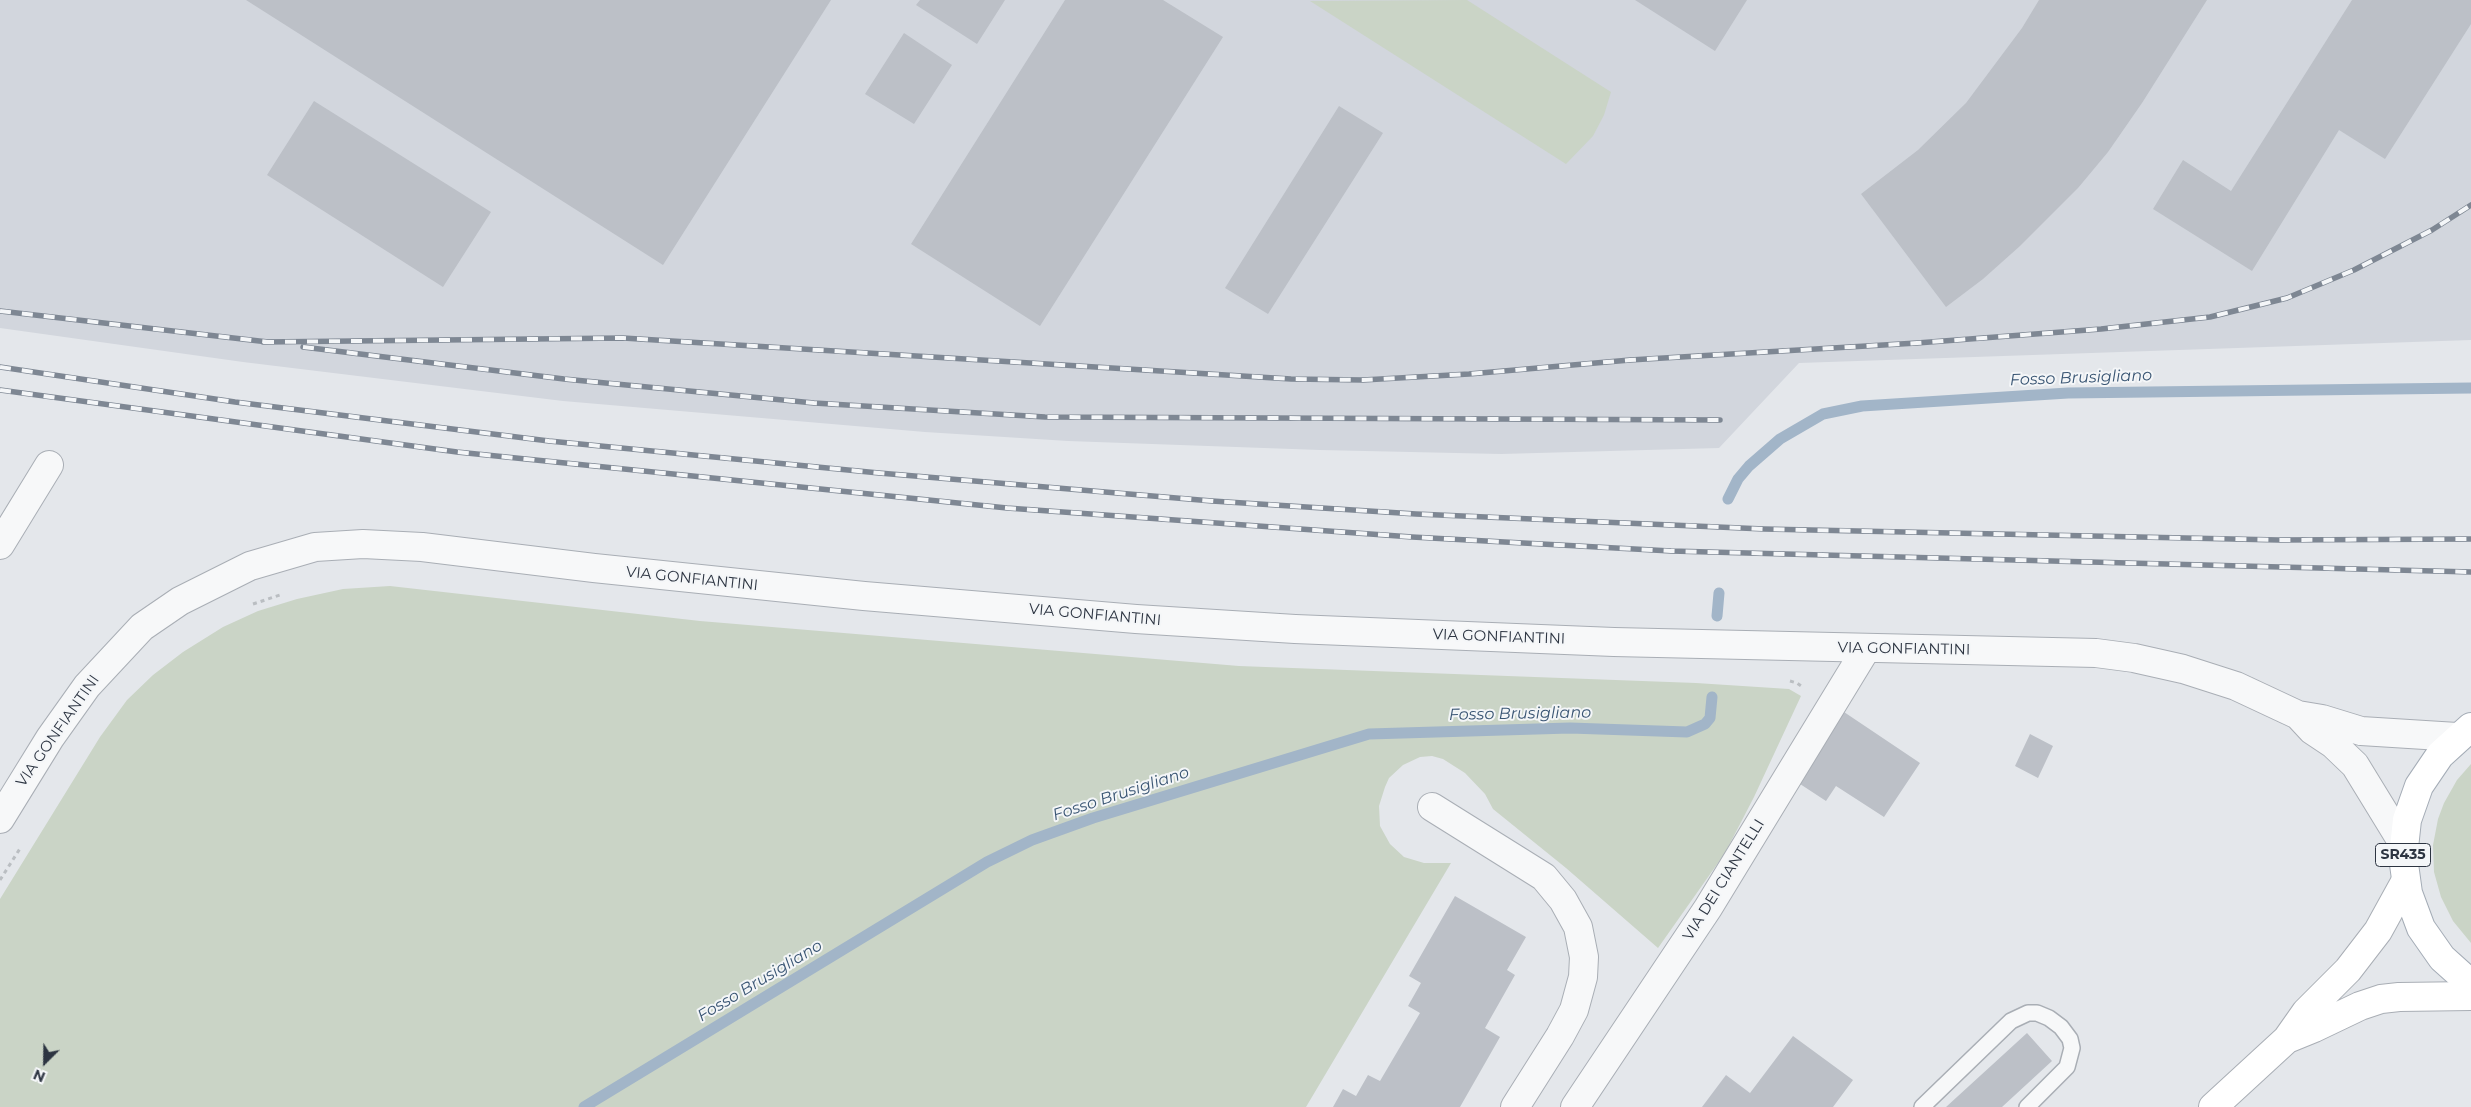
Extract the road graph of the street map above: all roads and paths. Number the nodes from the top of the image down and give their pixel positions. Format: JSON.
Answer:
{"nodes":[{"id":1,"x":49,"y":465,"type":"dead end"},
{"id":2,"x":0,"y":546,"type":"edge"},
{"id":3,"x":290,"y":591,"type":"dead end"},
{"id":4,"x":252,"y":604,"type":"dead end"},
{"id":5,"x":1866,"y":649,"type":"junction"},
{"id":6,"x":1789,"y":681,"type":"dead end"},
{"id":7,"x":1806,"y":693,"type":"dead end"},
{"id":8,"x":2298,"y":715,"type":"junction"},
{"id":9,"x":2464,"y":732,"type":"edge"},
{"id":10,"x":1432,"y":807,"type":"dead end"},
{"id":11,"x":0,"y":819,"type":"edge"},
{"id":12,"x":25,"y":839,"type":"dead end"},
{"id":13,"x":2404,"y":845,"type":"junction"},
{"id":14,"x":0,"y":880,"type":"edge"},
{"id":15,"x":2405,"y":882,"type":"junction"},
{"id":16,"x":2471,"y":984,"type":"edge"},
{"id":17,"x":2471,"y":996,"type":"edge"},
{"id":18,"x":2286,"y":1038,"type":"junction"},
{"id":19,"x":1515,"y":1107,"type":"edge"},
{"id":20,"x":1575,"y":1107,"type":"edge"},
{"id":21,"x":1922,"y":1107,"type":"edge"},
{"id":22,"x":2027,"y":1107,"type":"edge"},
{"id":23,"x":2213,"y":1107,"type":"edge"}],
"edges":[{"from":1,"to":2,"type":"street"},
{"from":3,"to":4,"type":"path"},
{"from":5,"to":8,"type":"street","name":"VIA GONFIANTINI"},
{"from":5,"to":11,"type":"street","name":"VIA GONFIANTINI"},
{"from":5,"to":20,"type":"street","name":"VIA DEI CIANTELLI"},
{"from":6,"to":7,"type":"path"},
{"from":8,"to":9,"type":"street","name":"VIA GONFIANTINI"},
{"from":8,"to":13,"type":"street","name":"VIA GONFIANTINI"},
{"from":9,"to":13,"type":"main road","number":"SR435"},
{"from":10,"to":19,"type":"street"},
{"from":12,"to":14,"type":"path"},
{"from":13,"to":15,"type":"main road","number":"SR435"},
{"from":15,"to":16,"type":"main road","number":"SR435"},
{"from":15,"to":18,"type":"main road","number":"SR435"},
{"from":17,"to":18,"type":"main road","number":"SR435"},
{"from":18,"to":23,"type":"main road","number":"SR435"},
{"from":21,"to":22,"type":"lane"}]}
